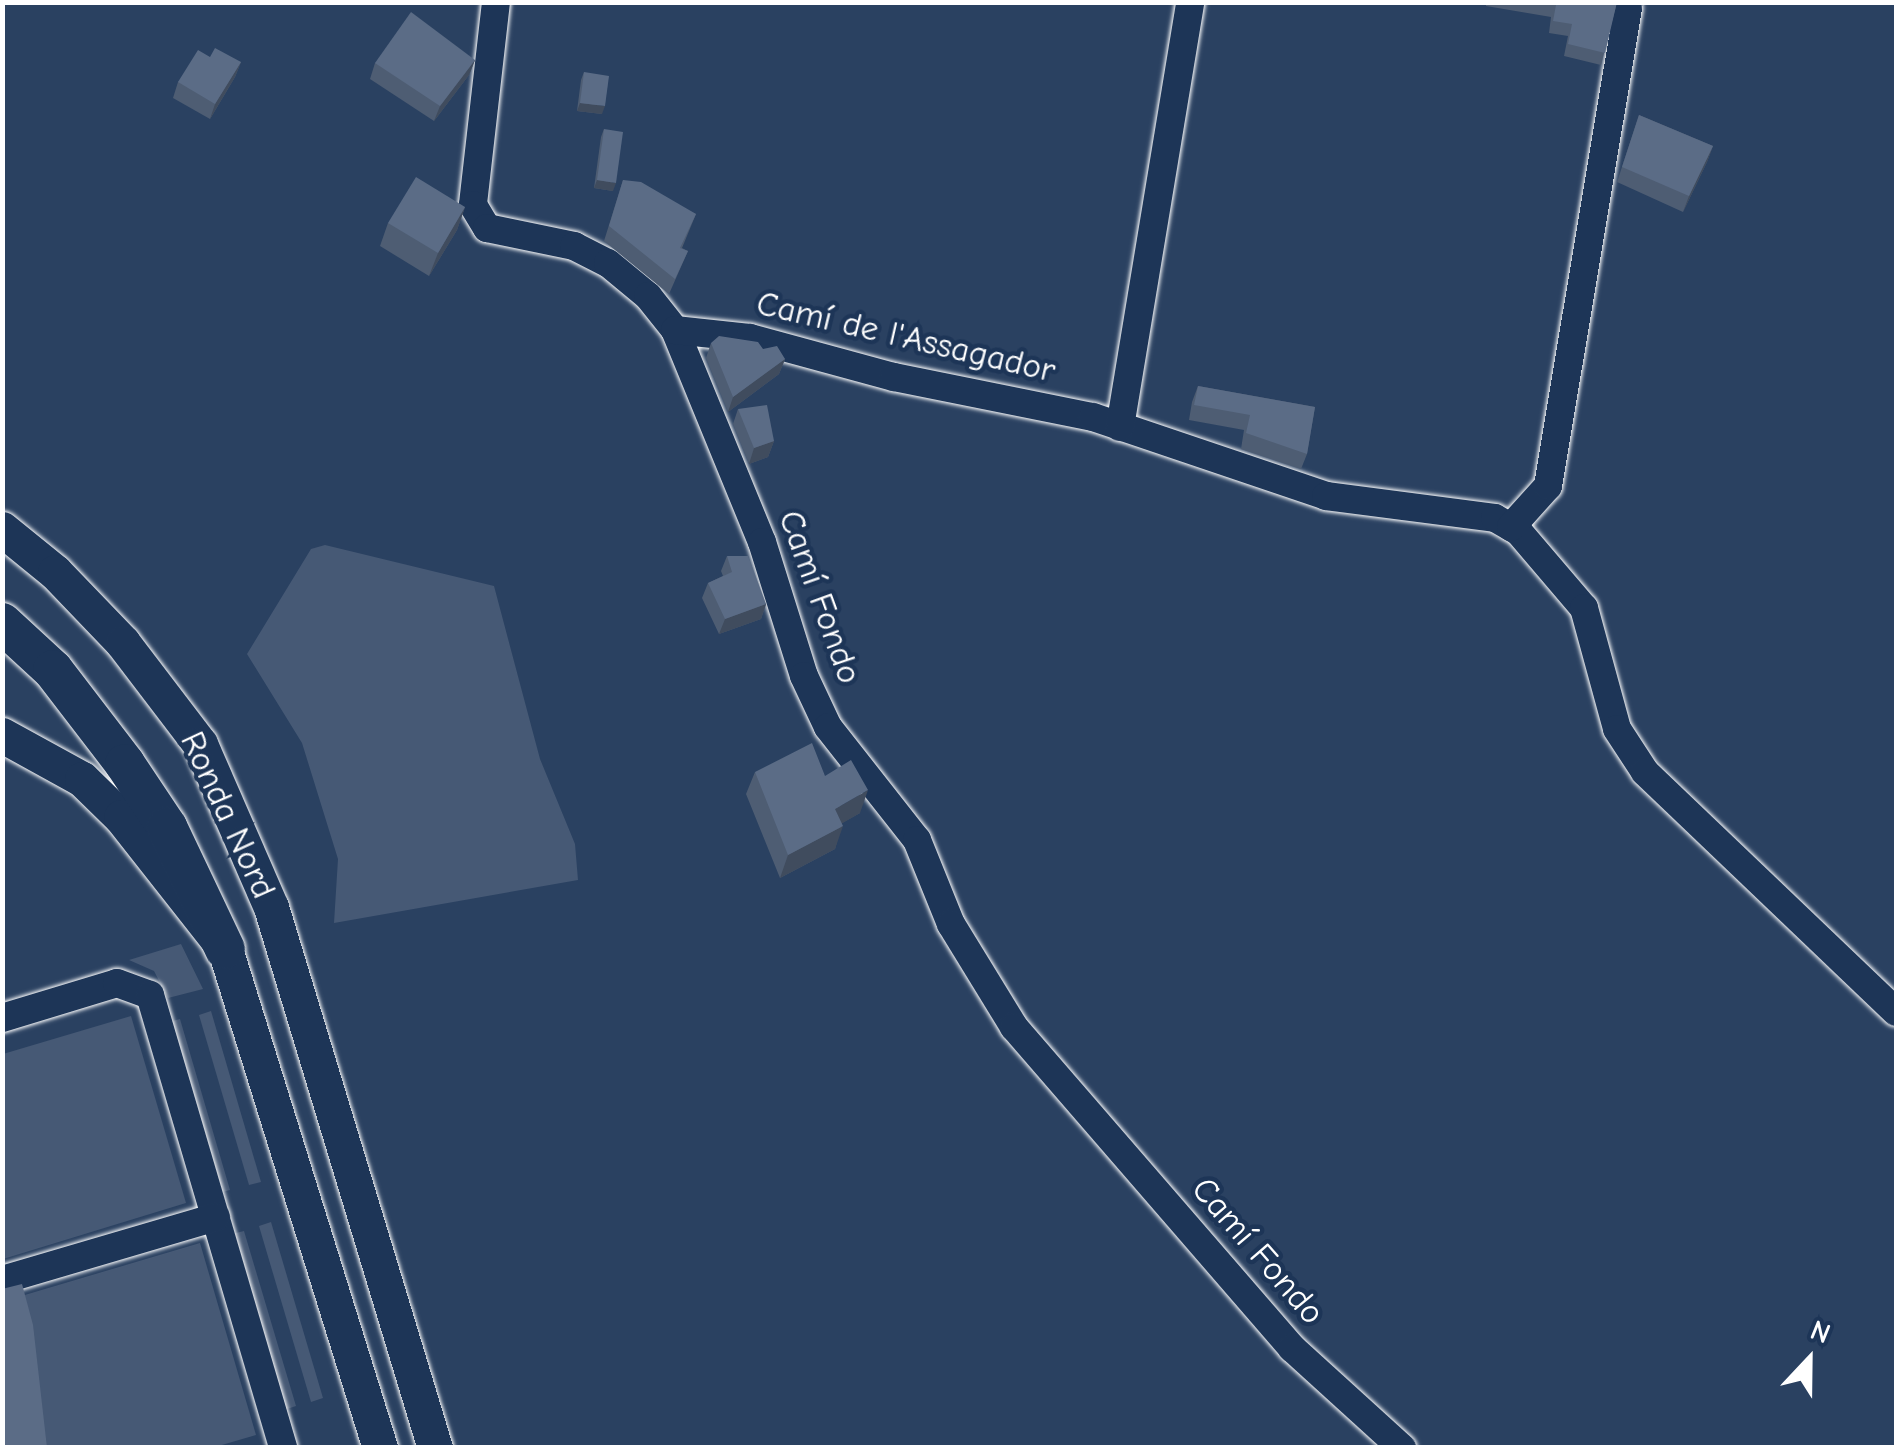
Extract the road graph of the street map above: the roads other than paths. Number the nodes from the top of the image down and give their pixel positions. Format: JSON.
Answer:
{"nodes":[{"id":1,"x":496,"y":2,"type":"edge"},
{"id":2,"x":1190,"y":2,"type":"edge"},
{"id":3,"x":1628,"y":8,"type":"dead end"},
{"id":4,"x":674,"y":330,"type":"junction"},
{"id":5,"x":1120,"y":427,"type":"junction"},
{"id":6,"x":1510,"y":528,"type":"junction"},
{"id":7,"x":2,"y":530,"type":"edge"},
{"id":8,"x":2,"y":623,"type":"edge"},
{"id":9,"x":2,"y":735,"type":"edge"},
{"id":10,"x":225,"y":949,"type":"junction"},
{"id":11,"x":1896,"y":1012,"type":"edge"},
{"id":12,"x":2,"y":1018,"type":"edge"},
{"id":13,"x":216,"y":1217,"type":"junction"},
{"id":14,"x":2,"y":1280,"type":"edge"},
{"id":15,"x":283,"y":1448,"type":"edge"},
{"id":16,"x":380,"y":1448,"type":"edge"},
{"id":17,"x":434,"y":1448,"type":"edge"},
{"id":18,"x":1402,"y":1448,"type":"edge"}],
"edges":[{"from":1,"to":4,"type":"street","name":"Camí Fondo"},
{"from":2,"to":5,"type":"street"},
{"from":3,"to":6,"type":"street"},
{"from":4,"to":5,"type":"street","name":"Camí de l'Assagador"},
{"from":4,"to":18,"type":"street","name":"Camí Fondo"},
{"from":5,"to":6,"type":"street","name":"Camí de l'Assagador"},
{"from":6,"to":11,"type":"street"},
{"from":7,"to":17,"type":"main road","name":"Ronda Nord"},
{"from":8,"to":10,"type":"highway","name":"Ronda Nord"},
{"from":9,"to":10,"type":"main road"},
{"from":10,"to":16,"type":"main road"},
{"from":12,"to":13,"type":"street"},
{"from":13,"to":14,"type":"street"},
{"from":13,"to":15,"type":"street"}]}
